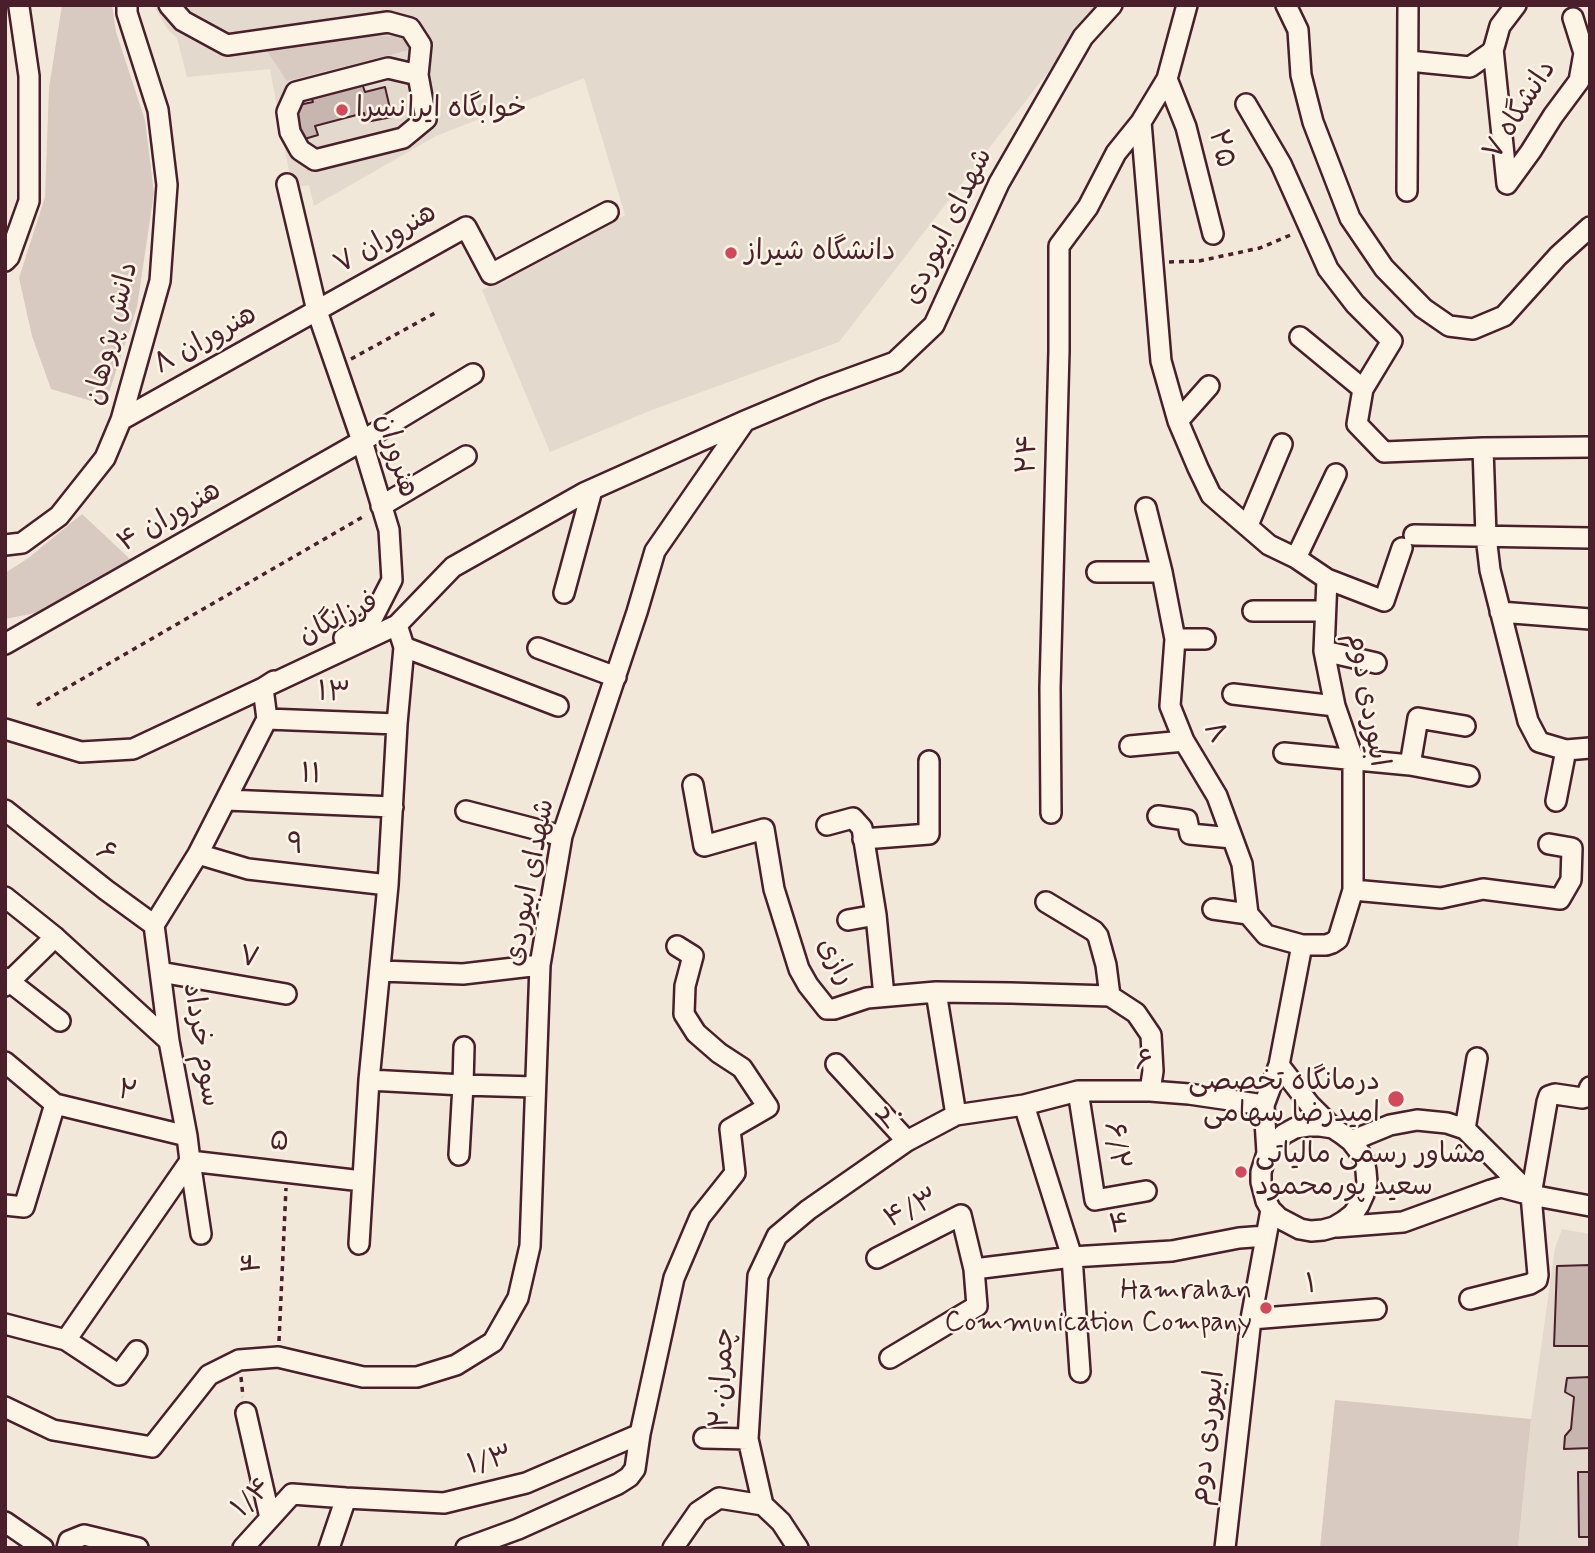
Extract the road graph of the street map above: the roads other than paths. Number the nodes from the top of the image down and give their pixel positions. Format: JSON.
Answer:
{"nodes":[{"id":1,"x":127,"y":5,"type":"edge"},
{"id":2,"x":169,"y":5,"type":"edge"},
{"id":3,"x":1112,"y":5,"type":"edge"},
{"id":4,"x":1186,"y":5,"type":"edge"},
{"id":5,"x":1286,"y":5,"type":"edge"},
{"id":6,"x":1304,"y":5,"type":"edge"},
{"id":7,"x":1408,"y":5,"type":"edge"},
{"id":8,"x":1499,"y":5,"type":"edge"},
{"id":9,"x":1516,"y":5,"type":"edge"},
{"id":10,"x":15,"y":9,"type":"edge"},
{"id":11,"x":1573,"y":18,"type":"dead end"},
{"id":12,"x":1500,"y":26,"type":"junction"},
{"id":13,"x":1298,"y":30,"type":"junction"},
{"id":14,"x":1493,"y":49,"type":"junction"},
{"id":15,"x":1409,"y":61,"type":"junction"},
{"id":16,"x":418,"y":75,"type":"junction"},
{"id":17,"x":1167,"y":79,"type":"junction"},
{"id":18,"x":1246,"y":104,"type":"dead end"},
{"id":19,"x":1141,"y":122,"type":"junction"},
{"id":20,"x":286,"y":184,"type":"dead end"},
{"id":21,"x":1407,"y":191,"type":"dead end"},
{"id":22,"x":608,"y":212,"type":"dead end"},
{"id":23,"x":1590,"y":227,"type":"edge"},
{"id":24,"x":1213,"y":234,"type":"dead end"},
{"id":25,"x":5,"y":261,"type":"edge"},
{"id":26,"x":317,"y":310,"type":"junction"},
{"id":27,"x":1300,"y":337,"type":"dead end"},
{"id":28,"x":473,"y":373,"type":"dead end"},
{"id":29,"x":1209,"y":386,"type":"dead end"},
{"id":30,"x":1363,"y":389,"type":"junction"},
{"id":31,"x":121,"y":420,"type":"junction"},
{"id":32,"x":745,"y":421,"type":"junction"},
{"id":33,"x":1178,"y":421,"type":"junction"},
{"id":34,"x":362,"y":441,"type":"junction"},
{"id":35,"x":1282,"y":444,"type":"dead end"},
{"id":36,"x":1590,"y":447,"type":"edge"},
{"id":37,"x":1483,"y":448,"type":"junction"},
{"id":38,"x":467,"y":456,"type":"dead end"},
{"id":39,"x":1336,"y":474,"type":"dead end"},
{"id":40,"x":592,"y":490,"type":"junction"},
{"id":41,"x":382,"y":506,"type":"junction"},
{"id":42,"x":1146,"y":508,"type":"dead end"},
{"id":43,"x":1248,"y":525,"type":"junction"},
{"id":44,"x":1486,"y":536,"type":"junction"},
{"id":45,"x":1590,"y":538,"type":"edge"},
{"id":46,"x":5,"y":545,"type":"edge"},
{"id":47,"x":1296,"y":558,"type":"junction"},
{"id":48,"x":1097,"y":572,"type":"dead end"},
{"id":49,"x":1162,"y":572,"type":"junction"},
{"id":50,"x":1327,"y":579,"type":"junction"},
{"id":51,"x":564,"y":593,"type":"dead end"},
{"id":52,"x":1253,"y":611,"type":"dead end"},
{"id":53,"x":1324,"y":611,"type":"junction"},
{"id":54,"x":1500,"y":612,"type":"junction"},
{"id":55,"x":1590,"y":619,"type":"edge"},
{"id":56,"x":397,"y":625,"type":"junction"},
{"id":57,"x":1175,"y":639,"type":"junction"},
{"id":58,"x":1205,"y":639,"type":"dead end"},
{"id":59,"x":5,"y":645,"type":"edge"},
{"id":60,"x":404,"y":647,"type":"junction"},
{"id":61,"x":538,"y":648,"type":"dead end"},
{"id":62,"x":1324,"y":651,"type":"junction"},
{"id":63,"x":1376,"y":663,"type":"dead end"},
{"id":64,"x":616,"y":677,"type":"junction"},
{"id":65,"x":263,"y":688,"type":"junction"},
{"id":66,"x":1233,"y":694,"type":"dead end"},
{"id":67,"x":558,"y":706,"type":"dead end"},
{"id":68,"x":1335,"y":706,"type":"junction"},
{"id":69,"x":268,"y":719,"type":"junction"},
{"id":70,"x":397,"y":724,"type":"junction"},
{"id":71,"x":1465,"y":726,"type":"dead end"},
{"id":72,"x":5,"y":729,"type":"edge"},
{"id":73,"x":1184,"y":741,"type":"junction"},
{"id":74,"x":1130,"y":746,"type":"dead end"},
{"id":75,"x":1590,"y":748,"type":"edge"},
{"id":76,"x":1566,"y":750,"type":"junction"},
{"id":77,"x":1284,"y":753,"type":"dead end"},
{"id":78,"x":1353,"y":758,"type":"junction"},
{"id":79,"x":929,"y":761,"type":"dead end"},
{"id":80,"x":1410,"y":765,"type":"junction"},
{"id":81,"x":1469,"y":776,"type":"dead end"},
{"id":82,"x":693,"y":785,"type":"dead end"},
{"id":83,"x":227,"y":800,"type":"junction"},
{"id":84,"x":1556,"y":801,"type":"dead end"},
{"id":85,"x":393,"y":807,"type":"junction"},
{"id":86,"x":5,"y":810,"type":"edge"},
{"id":87,"x":466,"y":811,"type":"dead end"},
{"id":88,"x":1051,"y":813,"type":"dead end"},
{"id":89,"x":1158,"y":816,"type":"dead end"},
{"id":90,"x":827,"y":825,"type":"dead end"},
{"id":91,"x":562,"y":836,"type":"junction"},
{"id":92,"x":1232,"y":838,"type":"junction"},
{"id":93,"x":863,"y":839,"type":"junction"},
{"id":94,"x":1549,"y":844,"type":"dead end"},
{"id":95,"x":198,"y":854,"type":"junction"},
{"id":96,"x":1580,"y":881,"type":"edge"},
{"id":97,"x":388,"y":885,"type":"junction"},
{"id":98,"x":1353,"y":890,"type":"junction"},
{"id":99,"x":5,"y":897,"type":"edge"},
{"id":100,"x":1046,"y":902,"type":"dead end"},
{"id":101,"x":1213,"y":909,"type":"dead end"},
{"id":102,"x":1248,"y":914,"type":"junction"},
{"id":103,"x":876,"y":915,"type":"junction"},
{"id":104,"x":848,"y":920,"type":"dead end"},
{"id":105,"x":154,"y":925,"type":"junction"},
{"id":106,"x":55,"y":937,"type":"junction"},
{"id":107,"x":1302,"y":945,"type":"junction"},
{"id":108,"x":677,"y":946,"type":"dead end"},
{"id":109,"x":540,"y":965,"type":"junction"},
{"id":110,"x":381,"y":971,"type":"junction"},
{"id":111,"x":160,"y":972,"type":"junction"},
{"id":112,"x":7,"y":982,"type":"edge"},
{"id":113,"x":936,"y":992,"type":"junction"},
{"id":114,"x":286,"y":993,"type":"dead end"},
{"id":115,"x":884,"y":996,"type":"junction"},
{"id":116,"x":1110,"y":996,"type":"junction"},
{"id":117,"x":60,"y":1021,"type":"dead end"},
{"id":118,"x":169,"y":1041,"type":"junction"},
{"id":119,"x":464,"y":1047,"type":"dead end"},
{"id":120,"x":1477,"y":1058,"type":"dead end"},
{"id":121,"x":5,"y":1062,"type":"edge"},
{"id":122,"x":836,"y":1064,"type":"dead end"},
{"id":123,"x":1279,"y":1065,"type":"junction"},
{"id":124,"x":369,"y":1080,"type":"junction"},
{"id":125,"x":463,"y":1086,"type":"junction"},
{"id":126,"x":536,"y":1087,"type":"junction"},
{"id":127,"x":1590,"y":1087,"type":"edge"},
{"id":128,"x":1078,"y":1091,"type":"junction"},
{"id":129,"x":1150,"y":1091,"type":"junction"},
{"id":130,"x":55,"y":1104,"type":"junction"},
{"id":131,"x":1024,"y":1105,"type":"junction"},
{"id":132,"x":1264,"y":1105,"type":"junction"},
{"id":133,"x":956,"y":1115,"type":"junction"},
{"id":134,"x":1333,"y":1128,"type":"junction"},
{"id":135,"x":1465,"y":1129,"type":"junction"},
{"id":136,"x":187,"y":1136,"type":"junction"},
{"id":137,"x":907,"y":1141,"type":"junction"},
{"id":138,"x":1352,"y":1141,"type":"junction"},
{"id":139,"x":1267,"y":1153,"type":"junction"},
{"id":140,"x":459,"y":1155,"type":"dead end"},
{"id":141,"x":190,"y":1161,"type":"junction"},
{"id":142,"x":362,"y":1181,"type":"junction"},
{"id":143,"x":1146,"y":1191,"type":"dead end"},
{"id":144,"x":1531,"y":1195,"type":"junction"},
{"id":145,"x":15,"y":1206,"type":"edge"},
{"id":146,"x":1590,"y":1206,"type":"edge"},
{"id":147,"x":803,"y":1213,"type":"joint"},
{"id":148,"x":1269,"y":1222,"type":"junction"},
{"id":149,"x":1334,"y":1227,"type":"junction"},
{"id":150,"x":201,"y":1234,"type":"dead end"},
{"id":151,"x":359,"y":1244,"type":"dead end"},
{"id":152,"x":1072,"y":1257,"type":"junction"},
{"id":153,"x":877,"y":1258,"type":"dead end"},
{"id":154,"x":974,"y":1269,"type":"junction"},
{"id":155,"x":1470,"y":1299,"type":"dead end"},
{"id":156,"x":1376,"y":1309,"type":"dead end"},
{"id":157,"x":1251,"y":1320,"type":"junction"},
{"id":158,"x":5,"y":1324,"type":"edge"},
{"id":159,"x":66,"y":1340,"type":"junction"},
{"id":160,"x":137,"y":1351,"type":"dead end"},
{"id":161,"x":890,"y":1358,"type":"dead end"},
{"id":162,"x":1080,"y":1372,"type":"dead end"},
{"id":163,"x":5,"y":1407,"type":"edge"},
{"id":164,"x":246,"y":1413,"type":"road end"},
{"id":165,"x":640,"y":1434,"type":"junction"},
{"id":166,"x":704,"y":1438,"type":"dead end"},
{"id":167,"x":748,"y":1439,"type":"junction"},
{"id":168,"x":346,"y":1498,"type":"junction"},
{"id":169,"x":763,"y":1505,"type":"junction"},
{"id":170,"x":270,"y":1518,"type":"junction"},
{"id":171,"x":5,"y":1522,"type":"edge"},
{"id":172,"x":43,"y":1548,"type":"edge"},
{"id":173,"x":67,"y":1548,"type":"edge"},
{"id":174,"x":138,"y":1548,"type":"edge"},
{"id":175,"x":243,"y":1548,"type":"edge"},
{"id":176,"x":329,"y":1548,"type":"edge"},
{"id":177,"x":466,"y":1548,"type":"edge"},
{"id":178,"x":673,"y":1548,"type":"edge"},
{"id":179,"x":798,"y":1548,"type":"edge"},
{"id":180,"x":1225,"y":1548,"type":"edge"}],
"edges":[{"from":1,"to":31,"type":"street","name":"دانش پژوهان"},
{"from":2,"to":16,"type":"street"},
{"from":3,"to":32,"type":"street","name":"شهدای ابیوردی"},
{"from":4,"to":17,"type":"street"},
{"from":5,"to":13,"type":"street"},
{"from":6,"to":13,"type":"street"},
{"from":7,"to":15,"type":"street"},
{"from":8,"to":12,"type":"street"},
{"from":9,"to":12,"type":"street"},
{"from":10,"to":25,"type":"street"},
{"from":11,"to":14,"type":"street","name":"۷ دانشگاه"},
{"from":12,"to":14,"type":"street"},
{"from":13,"to":23,"type":"street"},
{"from":14,"to":15,"type":"street"},
{"from":15,"to":21,"type":"street"},
{"from":16,"to":16,"type":"street"},
{"from":17,"to":19,"type":"street"},
{"from":17,"to":24,"type":"street","name":"۲۵"},
{"from":18,"to":30,"type":"street"},
{"from":19,"to":33,"type":"street"},
{"from":19,"to":88,"type":"street","name":"۲۴"},
{"from":20,"to":26,"type":"street","name":"هنروران"},
{"from":22,"to":26,"type":"street","name":"هنروران ۷"},
{"from":26,"to":31,"type":"street","name":"هنروران ۸"},
{"from":26,"to":34,"type":"street","name":"هنروران"},
{"from":27,"to":30,"type":"street"},
{"from":28,"to":34,"type":"street","name":"هنروران ۴"},
{"from":29,"to":33,"type":"street"},
{"from":30,"to":37,"type":"street"},
{"from":31,"to":46,"type":"street","name":"دانش پژوهان"},
{"from":32,"to":40,"type":"street","name":"فرزانگان"},
{"from":32,"to":64,"type":"street","name":"شهدای ابیوردی"},
{"from":33,"to":43,"type":"street"},
{"from":34,"to":41,"type":"street","name":"هنروران"},
{"from":34,"to":59,"type":"street","name":"هنروران ۴"},
{"from":35,"to":43,"type":"street"},
{"from":36,"to":37,"type":"street"},
{"from":37,"to":44,"type":"street"},
{"from":38,"to":41,"type":"street"},
{"from":39,"to":47,"type":"street"},
{"from":40,"to":51,"type":"street"},
{"from":40,"to":56,"type":"street","name":"فرزانگان"},
{"from":41,"to":65,"type":"street","name":"هنروران"},
{"from":42,"to":49,"type":"street","name":"۸"},
{"from":43,"to":47,"type":"street"},
{"from":44,"to":45,"type":"street"},
{"from":44,"to":50,"type":"street"},
{"from":44,"to":54,"type":"street"},
{"from":47,"to":50,"type":"street"},
{"from":48,"to":49,"type":"street"},
{"from":49,"to":57,"type":"street","name":"۸"},
{"from":50,"to":53,"type":"street","name":"ابیوردی دوم"},
{"from":52,"to":53,"type":"street"},
{"from":53,"to":62,"type":"street","name":"ابیوردی دوم"},
{"from":54,"to":55,"type":"street"},
{"from":54,"to":76,"type":"street"},
{"from":56,"to":60,"type":"street"},
{"from":56,"to":65,"type":"street","name":"فرزانگان"},
{"from":57,"to":58,"type":"street"},
{"from":57,"to":73,"type":"street","name":"۸"},
{"from":60,"to":67,"type":"street"},
{"from":60,"to":70,"type":"street"},
{"from":61,"to":64,"type":"street"},
{"from":62,"to":63,"type":"street"},
{"from":62,"to":68,"type":"street","name":"ابیوردی دوم"},
{"from":64,"to":91,"type":"street","name":"شهدای ابیوردی"},
{"from":65,"to":69,"type":"street"},
{"from":65,"to":72,"type":"street","name":"فرزانگان"},
{"from":66,"to":68,"type":"street"},
{"from":68,"to":78,"type":"street","name":"ابیوردی دوم"},
{"from":69,"to":70,"type":"street","name":"۱۳"},
{"from":69,"to":83,"type":"street"},
{"from":70,"to":85,"type":"street"},
{"from":71,"to":80,"type":"street"},
{"from":73,"to":74,"type":"street"},
{"from":73,"to":92,"type":"street","name":"۸"},
{"from":75,"to":76,"type":"street"},
{"from":76,"to":84,"type":"street"},
{"from":77,"to":78,"type":"street"},
{"from":78,"to":80,"type":"street"},
{"from":78,"to":98,"type":"street","name":"ابیوردی دوم"},
{"from":79,"to":93,"type":"street"},
{"from":80,"to":81,"type":"street"},
{"from":82,"to":115,"type":"street","name":"رازی"},
{"from":83,"to":85,"type":"street","name":"۱۱"},
{"from":83,"to":95,"type":"street"},
{"from":85,"to":97,"type":"street"},
{"from":86,"to":105,"type":"street","name":"۶"},
{"from":87,"to":91,"type":"street"},
{"from":89,"to":92,"type":"street"},
{"from":90,"to":93,"type":"street"},
{"from":91,"to":109,"type":"street","name":"شهدای ابیوردی"},
{"from":92,"to":102,"type":"street","name":"۸"},
{"from":93,"to":103,"type":"street"},
{"from":94,"to":96,"type":"street"},
{"from":95,"to":97,"type":"street","name":"۹"},
{"from":95,"to":105,"type":"street"},
{"from":96,"to":98,"type":"street"},
{"from":97,"to":110,"type":"street"},
{"from":98,"to":107,"type":"street","name":"ابیوردی دوم"},
{"from":99,"to":106,"type":"street"},
{"from":100,"to":116,"type":"street"},
{"from":101,"to":102,"type":"street"},
{"from":102,"to":107,"type":"street"},
{"from":103,"to":104,"type":"street"},
{"from":103,"to":115,"type":"street"},
{"from":105,"to":111,"type":"street","name":"سوم خرداد"},
{"from":106,"to":112,"type":"street"},
{"from":106,"to":118,"type":"street"},
{"from":107,"to":123,"type":"street"},
{"from":108,"to":165,"type":"street"},
{"from":109,"to":110,"type":"street"},
{"from":109,"to":126,"type":"street","name":"شهدای ابیوردی"},
{"from":110,"to":124,"type":"street"},
{"from":111,"to":114,"type":"street","name":"۷"},
{"from":111,"to":118,"type":"street","name":"سوم خرداد"},
{"from":112,"to":117,"type":"street"},
{"from":113,"to":115,"type":"street","name":"رازی"},
{"from":113,"to":116,"type":"street","name":"رازی"},
{"from":113,"to":133,"type":"street"},
{"from":116,"to":129,"type":"street"},
{"from":118,"to":136,"type":"street","name":"سوم خرداد"},
{"from":119,"to":125,"type":"street"},
{"from":120,"to":135,"type":"street"},
{"from":121,"to":130,"type":"street"},
{"from":122,"to":137,"type":"street"},
{"from":123,"to":132,"type":"street"},
{"from":123,"to":134,"type":"street"},
{"from":124,"to":125,"type":"street"},
{"from":124,"to":142,"type":"street"},
{"from":125,"to":126,"type":"street"},
{"from":125,"to":140,"type":"street"},
{"from":126,"to":163,"type":"street","name":"شهدای ابیوردی"},
{"from":127,"to":144,"type":"street"},
{"from":128,"to":129,"type":"street","name":"۶"},
{"from":128,"to":131,"type":"street","name":"۶"},
{"from":128,"to":143,"type":"street","name":"۶/۲"},
{"from":129,"to":132,"type":"street","name":"۶"},
{"from":130,"to":136,"type":"street","name":"۲"},
{"from":130,"to":145,"type":"street"},
{"from":131,"to":133,"type":"street","name":"۲۰"},
{"from":131,"to":152,"type":"street"},
{"from":132,"to":139,"type":"street"},
{"from":133,"to":137,"type":"street","name":"۲۰"},
{"from":134,"to":138,"type":"street"},
{"from":134,"to":139,"type":"street"},
{"from":135,"to":138,"type":"street"},
{"from":135,"to":144,"type":"street"},
{"from":136,"to":141,"type":"street","name":"سوم خرداد"},
{"from":137,"to":147,"type":"street","name":"۲۰"},
{"from":138,"to":149,"type":"street"},
{"from":139,"to":148,"type":"street"},
{"from":141,"to":142,"type":"street","name":"۵"},
{"from":141,"to":150,"type":"street","name":"سوم خرداد"},
{"from":141,"to":159,"type":"street"},
{"from":142,"to":151,"type":"street"},
{"from":144,"to":146,"type":"street"},
{"from":144,"to":149,"type":"street"},
{"from":144,"to":155,"type":"street"},
{"from":147,"to":167,"type":"street","name":"چمران۲۰"},
{"from":148,"to":149,"type":"street"},
{"from":148,"to":152,"type":"street","name":"۴"},
{"from":148,"to":157,"type":"street","name":"ابیوردی دوم"},
{"from":152,"to":154,"type":"street","name":"۴"},
{"from":152,"to":162,"type":"street"},
{"from":153,"to":154,"type":"street","name":"۴/۳"},
{"from":154,"to":161,"type":"street"},
{"from":156,"to":157,"type":"street","name":"۱"},
{"from":157,"to":180,"type":"street","name":"ابیوردی دوم"},
{"from":158,"to":159,"type":"street"},
{"from":159,"to":160,"type":"street"},
{"from":164,"to":170,"type":"street"},
{"from":165,"to":168,"type":"street","name":"۱/۳"},
{"from":165,"to":177,"type":"street"},
{"from":166,"to":167,"type":"street"},
{"from":167,"to":169,"type":"street","name":"چمران۲۰"},
{"from":168,"to":170,"type":"street","name":"۱/۴"},
{"from":168,"to":176,"type":"street"},
{"from":169,"to":178,"type":"street"},
{"from":169,"to":179,"type":"street","name":"چمران۲۰"},
{"from":170,"to":175,"type":"street","name":"۱/۴"},
{"from":171,"to":172,"type":"street"},
{"from":173,"to":174,"type":"street"}]}
